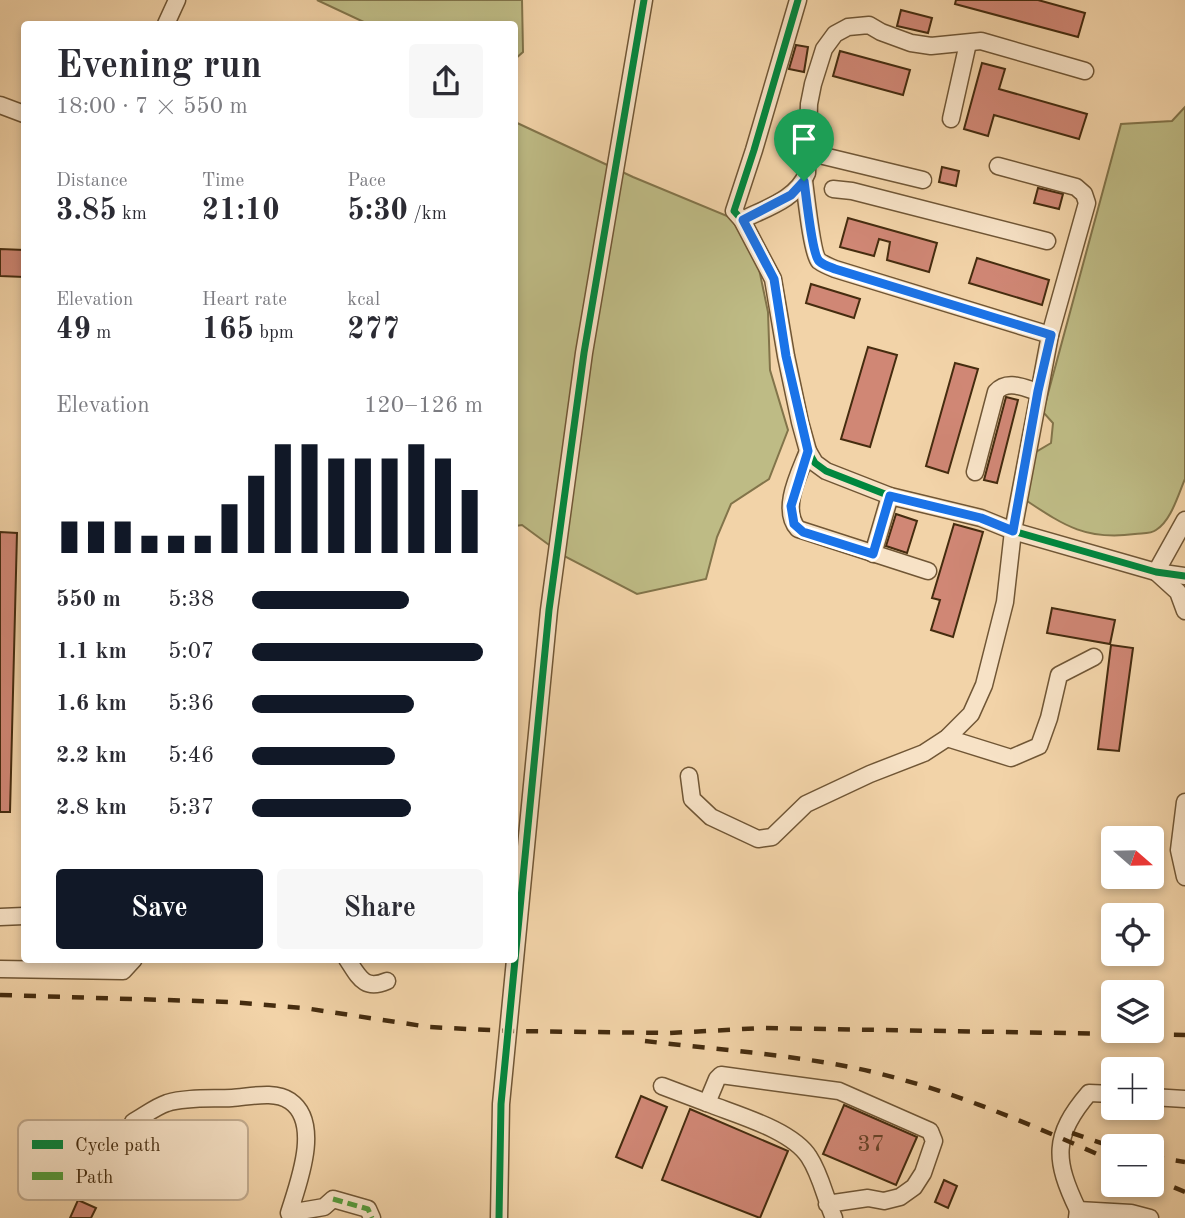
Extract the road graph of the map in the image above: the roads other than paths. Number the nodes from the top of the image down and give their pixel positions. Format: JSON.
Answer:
{"nodes":[{"id":1,"x":177,"y":0,"type":"edge"},
{"id":2,"x":644,"y":0,"type":"edge"},
{"id":3,"x":798,"y":0,"type":"edge"},
{"id":4,"x":167,"y":21,"type":"edge"},
{"id":5,"x":968,"y":43,"type":"junction"},
{"id":6,"x":1086,"y":71,"type":"dead end"},
{"id":7,"x":0,"y":105,"type":"edge"},
{"id":8,"x":21,"y":113,"type":"edge"},
{"id":9,"x":951,"y":119,"type":"dead end"},
{"id":10,"x":807,"y":152,"type":"junction"},
{"id":11,"x":998,"y":166,"type":"dead end"},
{"id":12,"x":923,"y":180,"type":"dead end"},
{"id":13,"x":804,"y":181,"type":"junction"},
{"id":14,"x":833,"y":189,"type":"dead end"},
{"id":15,"x":738,"y":216,"type":"junction"},
{"id":16,"x":1047,"y":242,"type":"dead end"},
{"id":17,"x":1051,"y":335,"type":"junction"},
{"id":18,"x":1038,"y":391,"type":"junction"},
{"id":19,"x":808,"y":451,"type":"junction"},
{"id":20,"x":975,"y":472,"type":"dead end"},
{"id":21,"x":890,"y":496,"type":"junction"},
{"id":22,"x":1185,"y":520,"type":"edge"},
{"id":23,"x":1013,"y":531,"type":"junction"},
{"id":24,"x":873,"y":554,"type":"junction"},
{"id":25,"x":929,"y":571,"type":"dead end"},
{"id":26,"x":1156,"y":572,"type":"junction"},
{"id":27,"x":1185,"y":576,"type":"edge"},
{"id":28,"x":1185,"y":611,"type":"edge"},
{"id":29,"x":1094,"y":657,"type":"dead end"},
{"id":30,"x":947,"y":738,"type":"junction"},
{"id":31,"x":689,"y":776,"type":"dead end"},
{"id":32,"x":1185,"y":802,"type":"edge"},
{"id":33,"x":1185,"y":877,"type":"edge"},
{"id":34,"x":0,"y":916,"type":"edge"},
{"id":35,"x":21,"y":916,"type":"edge"},
{"id":36,"x":518,"y":933,"type":"edge"},
{"id":37,"x":130,"y":963,"type":"edge"},
{"id":38,"x":349,"y":963,"type":"edge"},
{"id":39,"x":515,"y":963,"type":"edge"},
{"id":40,"x":0,"y":968,"type":"edge"},
{"id":41,"x":387,"y":981,"type":"dead end"},
{"id":42,"x":662,"y":1086,"type":"dead end"},
{"id":43,"x":1101,"y":1094,"type":"edge"},
{"id":44,"x":1164,"y":1098,"type":"edge"},
{"id":45,"x":1185,"y":1099,"type":"edge"},
{"id":46,"x":707,"y":1103,"type":"junction"},
{"id":47,"x":137,"y":1120,"type":"edge"},
{"id":48,"x":831,"y":1211,"type":"edge"},
{"id":49,"x":1077,"y":1214,"type":"edge"},
{"id":50,"x":372,"y":1218,"type":"edge"},
{"id":51,"x":499,"y":1218,"type":"edge"},
{"id":52,"x":1150,"y":1218,"type":"edge"}],
"edges":[{"from":1,"to":4,"type":"street"},
{"from":2,"to":36,"type":"street"},
{"from":3,"to":15,"type":"street"},
{"from":5,"to":6,"type":"street"},
{"from":5,"to":9,"type":"street"},
{"from":5,"to":10,"type":"street"},
{"from":7,"to":8,"type":"street"},
{"from":10,"to":12,"type":"street"},
{"from":10,"to":13,"type":"street"},
{"from":11,"to":17,"type":"street"},
{"from":13,"to":15,"type":"street"},
{"from":13,"to":17,"type":"street"},
{"from":14,"to":16,"type":"street"},
{"from":15,"to":19,"type":"street"},
{"from":17,"to":18,"type":"street"},
{"from":18,"to":20,"type":"street"},
{"from":18,"to":23,"type":"street"},
{"from":19,"to":21,"type":"street"},
{"from":19,"to":24,"type":"street"},
{"from":21,"to":23,"type":"street"},
{"from":21,"to":24,"type":"street"},
{"from":22,"to":26,"type":"street"},
{"from":23,"to":26,"type":"street"},
{"from":23,"to":30,"type":"street"},
{"from":24,"to":25,"type":"street"},
{"from":26,"to":27,"type":"street"},
{"from":26,"to":28,"type":"street"},
{"from":29,"to":30,"type":"street"},
{"from":30,"to":31,"type":"street"},
{"from":32,"to":33,"type":"street"},
{"from":34,"to":35,"type":"street"},
{"from":37,"to":40,"type":"street"},
{"from":38,"to":41,"type":"street"},
{"from":39,"to":51,"type":"street"},
{"from":42,"to":46,"type":"street"},
{"from":43,"to":49,"type":"street"},
{"from":44,"to":45,"type":"street"},
{"from":46,"to":48,"type":"street"},
{"from":46,"to":48,"type":"street"},
{"from":47,"to":50,"type":"street"},
{"from":49,"to":52,"type":"street"}]}
